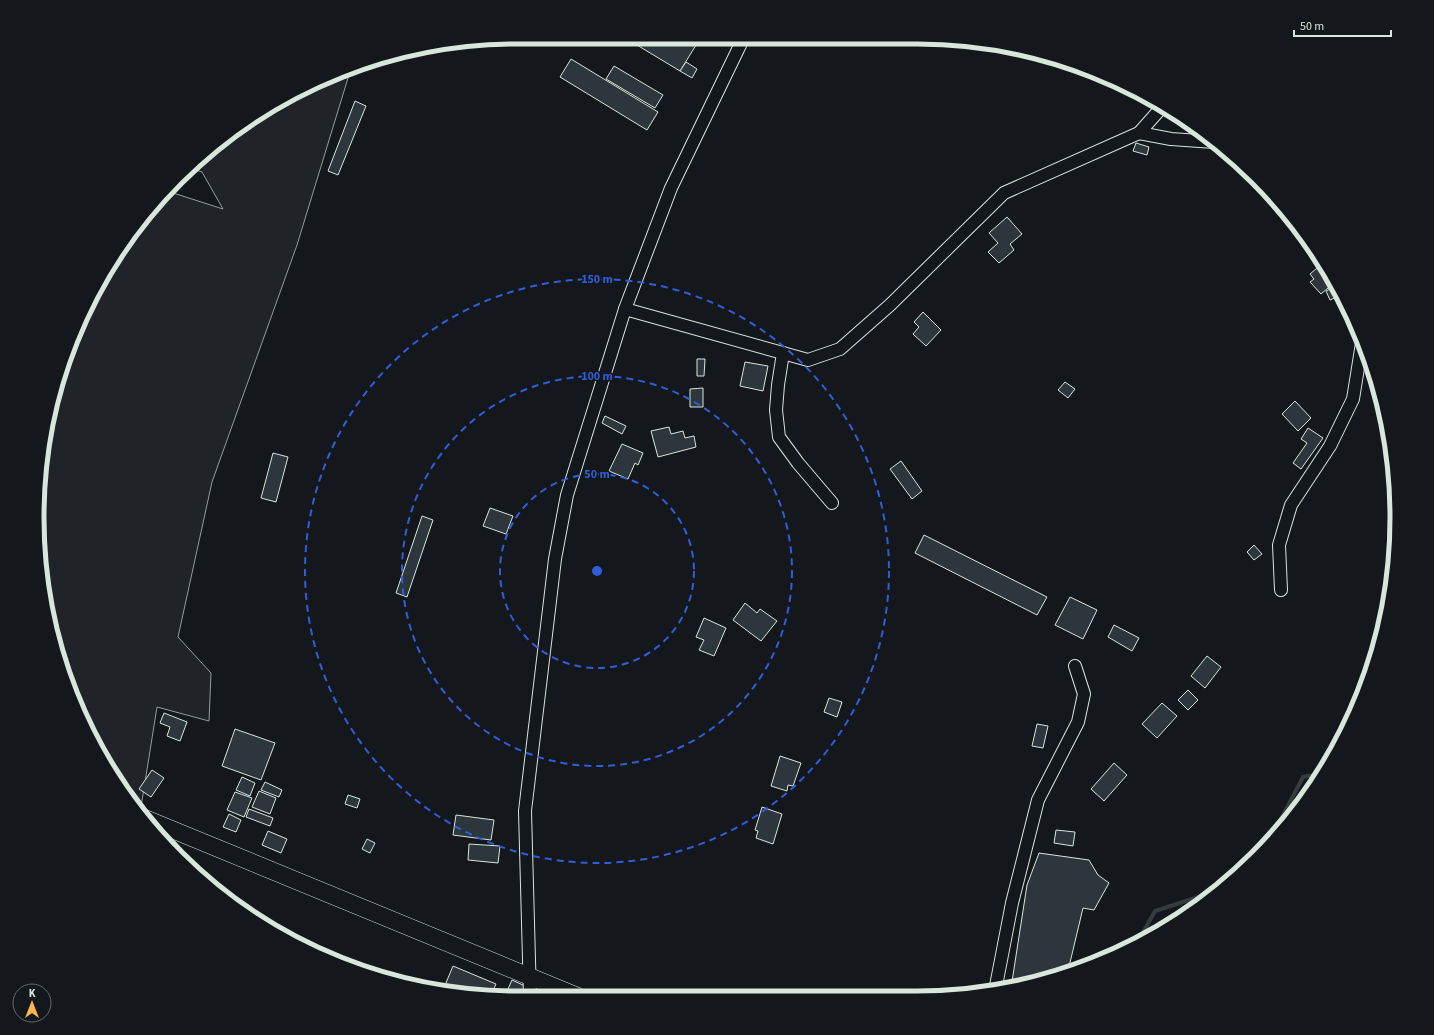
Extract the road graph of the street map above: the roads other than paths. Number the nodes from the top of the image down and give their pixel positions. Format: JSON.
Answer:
{"nodes":[{"id":1,"x":741,"y":44,"type":"edge"},
{"id":2,"x":1159,"y":111,"type":"edge"},
{"id":3,"x":1139,"y":133,"type":"junction"},
{"id":4,"x":1204,"y":141,"type":"edge"},
{"id":5,"x":625,"y":309,"type":"junction"},
{"id":6,"x":783,"y":353,"type":"junction"},
{"id":7,"x":1360,"y":353,"type":"edge"},
{"id":8,"x":832,"y":503,"type":"dead end"},
{"id":9,"x":1281,"y":590,"type":"dead end"},
{"id":10,"x":1075,"y":666,"type":"dead end"},
{"id":11,"x":156,"y":823,"type":"edge"},
{"id":12,"x":530,"y":977,"type":"junction"},
{"id":13,"x":996,"y":984,"type":"edge"},
{"id":14,"x":530,"y":991,"type":"edge"},
{"id":15,"x":565,"y":991,"type":"edge"}],
"edges":[{"from":1,"to":5,"type":"street"},
{"from":2,"to":3,"type":"street"},
{"from":3,"to":4,"type":"street"},
{"from":3,"to":6,"type":"street"},
{"from":5,"to":6,"type":"street"},
{"from":5,"to":12,"type":"street"},
{"from":6,"to":8,"type":"street"},
{"from":7,"to":9,"type":"street"},
{"from":10,"to":13,"type":"street"},
{"from":11,"to":12,"type":"street"},
{"from":12,"to":14,"type":"street"},
{"from":12,"to":15,"type":"street"}]}
